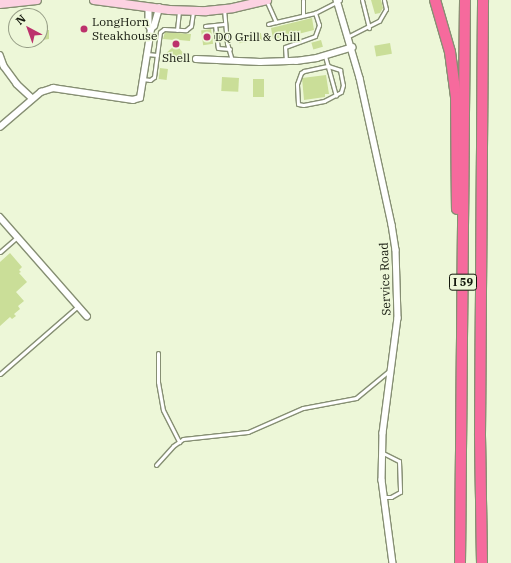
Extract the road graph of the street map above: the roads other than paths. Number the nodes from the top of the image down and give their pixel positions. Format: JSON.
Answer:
{"nodes":[{"id":1,"x":37,"y":0,"type":"edge"},
{"id":2,"x":94,"y":0,"type":"edge"},
{"id":3,"x":267,"y":0,"type":"edge"},
{"id":4,"x":303,"y":0,"type":"edge"},
{"id":5,"x":338,"y":0,"type":"edge"},
{"id":6,"x":362,"y":0,"type":"edge"},
{"id":7,"x":384,"y":0,"type":"edge"},
{"id":8,"x":435,"y":0,"type":"edge"},
{"id":9,"x":465,"y":0,"type":"edge"},
{"id":10,"x":483,"y":0,"type":"edge"},
{"id":11,"x":490,"y":0,"type":"edge"},
{"id":12,"x":150,"y":3,"type":"edge"},
{"id":13,"x":0,"y":4,"type":"edge"},
{"id":14,"x":160,"y":4,"type":"edge"},
{"id":15,"x":233,"y":4,"type":"edge"},
{"id":16,"x":224,"y":9,"type":"junction"},
{"id":17,"x":179,"y":10,"type":"junction"},
{"id":18,"x":193,"y":10,"type":"junction"},
{"id":19,"x":315,"y":12,"type":"junction"},
{"id":20,"x":303,"y":15,"type":"junction"},
{"id":21,"x":276,"y":22,"type":"junction"},
{"id":22,"x":224,"y":24,"type":"junction"},
{"id":23,"x":268,"y":24,"type":"dead end"},
{"id":24,"x":215,"y":25,"type":"junction"},
{"id":25,"x":205,"y":26,"type":"dead end"},
{"id":26,"x":369,"y":28,"type":"junction"},
{"id":27,"x":178,"y":30,"type":"junction"},
{"id":28,"x":150,"y":32,"type":"junction"},
{"id":29,"x":349,"y":36,"type":"junction"},
{"id":30,"x":159,"y":37,"type":"junction"},
{"id":31,"x":352,"y":47,"type":"junction"},
{"id":32,"x":230,"y":49,"type":"junction"},
{"id":33,"x":147,"y":54,"type":"junction"},
{"id":34,"x":0,"y":55,"type":"edge"},
{"id":35,"x":157,"y":55,"type":"junction"},
{"id":36,"x":483,"y":55,"type":"junction"},
{"id":37,"x":325,"y":56,"type":"junction"},
{"id":38,"x":196,"y":59,"type":"dead end"},
{"id":39,"x":232,"y":60,"type":"junction"},
{"id":40,"x":286,"y":61,"type":"junction"},
{"id":41,"x":328,"y":66,"type":"junction"},
{"id":42,"x":143,"y":79,"type":"junction"},
{"id":43,"x":336,"y":96,"type":"junction"},
{"id":44,"x":32,"y":98,"type":"junction"},
{"id":45,"x":0,"y":126,"type":"edge"},
{"id":46,"x":0,"y":217,"type":"edge"},
{"id":47,"x":17,"y":237,"type":"junction"},
{"id":48,"x":0,"y":252,"type":"edge"},
{"id":49,"x":78,"y":306,"type":"junction"},
{"id":50,"x":87,"y":316,"type":"dead end"},
{"id":51,"x":158,"y":353,"type":"dead end"},
{"id":52,"x":463,"y":353,"type":"junction"},
{"id":53,"x":391,"y":369,"type":"junction"},
{"id":54,"x":0,"y":374,"type":"edge"},
{"id":55,"x":179,"y":442,"type":"junction"},
{"id":56,"x":383,"y":453,"type":"junction"},
{"id":57,"x":156,"y":465,"type":"dead end"},
{"id":58,"x":385,"y":497,"type":"junction"},
{"id":59,"x":393,"y":563,"type":"edge"},
{"id":60,"x":460,"y":563,"type":"edge"},
{"id":61,"x":482,"y":563,"type":"edge"}],
"edges":[{"from":1,"to":13,"type":"main road"},
{"from":2,"to":12,"type":"main road"},
{"from":3,"to":15,"type":"main road"},
{"from":3,"to":21,"type":"lane"},
{"from":4,"to":20,"type":"lane"},
{"from":5,"to":19,"type":"lane"},
{"from":5,"to":29,"type":"street","name":"Service Road"},
{"from":6,"to":26,"type":"lane"},
{"from":7,"to":26,"type":"lane"},
{"from":8,"to":52,"type":"highway"},
{"from":9,"to":52,"type":"highway","number":"I 59"},
{"from":10,"to":36,"type":"highway","number":"I 59"},
{"from":11,"to":36,"type":"highway"},
{"from":12,"to":14,"type":"main road"},
{"from":12,"to":28,"type":"street"},
{"from":14,"to":17,"type":"main road"},
{"from":14,"to":28,"type":"street"},
{"from":15,"to":16,"type":"main road"},
{"from":16,"to":18,"type":"main road"},
{"from":16,"to":22,"type":"lane"},
{"from":17,"to":18,"type":"main road"},
{"from":17,"to":27,"type":"lane"},
{"from":18,"to":27,"type":"lane"},
{"from":19,"to":20,"type":"lane"},
{"from":19,"to":40,"type":"lane"},
{"from":20,"to":21,"type":"lane"},
{"from":21,"to":23,"type":"lane"},
{"from":22,"to":24,"type":"lane"},
{"from":22,"to":32,"type":"lane"},
{"from":24,"to":25,"type":"lane"},
{"from":24,"to":32,"type":"lane"},
{"from":26,"to":29,"type":"lane"},
{"from":27,"to":30,"type":"lane"},
{"from":28,"to":30,"type":"lane"},
{"from":28,"to":33,"type":"street"},
{"from":29,"to":31,"type":"street","name":"Service Road"},
{"from":30,"to":35,"type":"lane"},
{"from":31,"to":37,"type":"street"},
{"from":31,"to":53,"type":"street","name":"Service Road"},
{"from":32,"to":39,"type":"lane"},
{"from":33,"to":35,"type":"lane"},
{"from":33,"to":42,"type":"street"},
{"from":34,"to":44,"type":"street"},
{"from":35,"to":42,"type":"lane"},
{"from":36,"to":61,"type":"highway","number":"I 59"},
{"from":37,"to":40,"type":"street"},
{"from":37,"to":41,"type":"lane"},
{"from":38,"to":39,"type":"street"},
{"from":39,"to":40,"type":"street"},
{"from":41,"to":43,"type":"lane"},
{"from":41,"to":43,"type":"lane"},
{"from":41,"to":43,"type":"lane"},
{"from":42,"to":44,"type":"street"},
{"from":44,"to":45,"type":"street"},
{"from":46,"to":47,"type":"street"},
{"from":47,"to":48,"type":"lane"},
{"from":47,"to":49,"type":"street"},
{"from":49,"to":50,"type":"street"},
{"from":49,"to":54,"type":"lane"},
{"from":51,"to":55,"type":"lane"},
{"from":52,"to":60,"type":"highway","number":"I 59"},
{"from":53,"to":55,"type":"lane"},
{"from":53,"to":56,"type":"street","name":"Service Road"},
{"from":55,"to":57,"type":"lane"},
{"from":56,"to":58,"type":"street","name":"Service Road"},
{"from":56,"to":58,"type":"lane"},
{"from":58,"to":59,"type":"street","name":"Service Road"}]}
